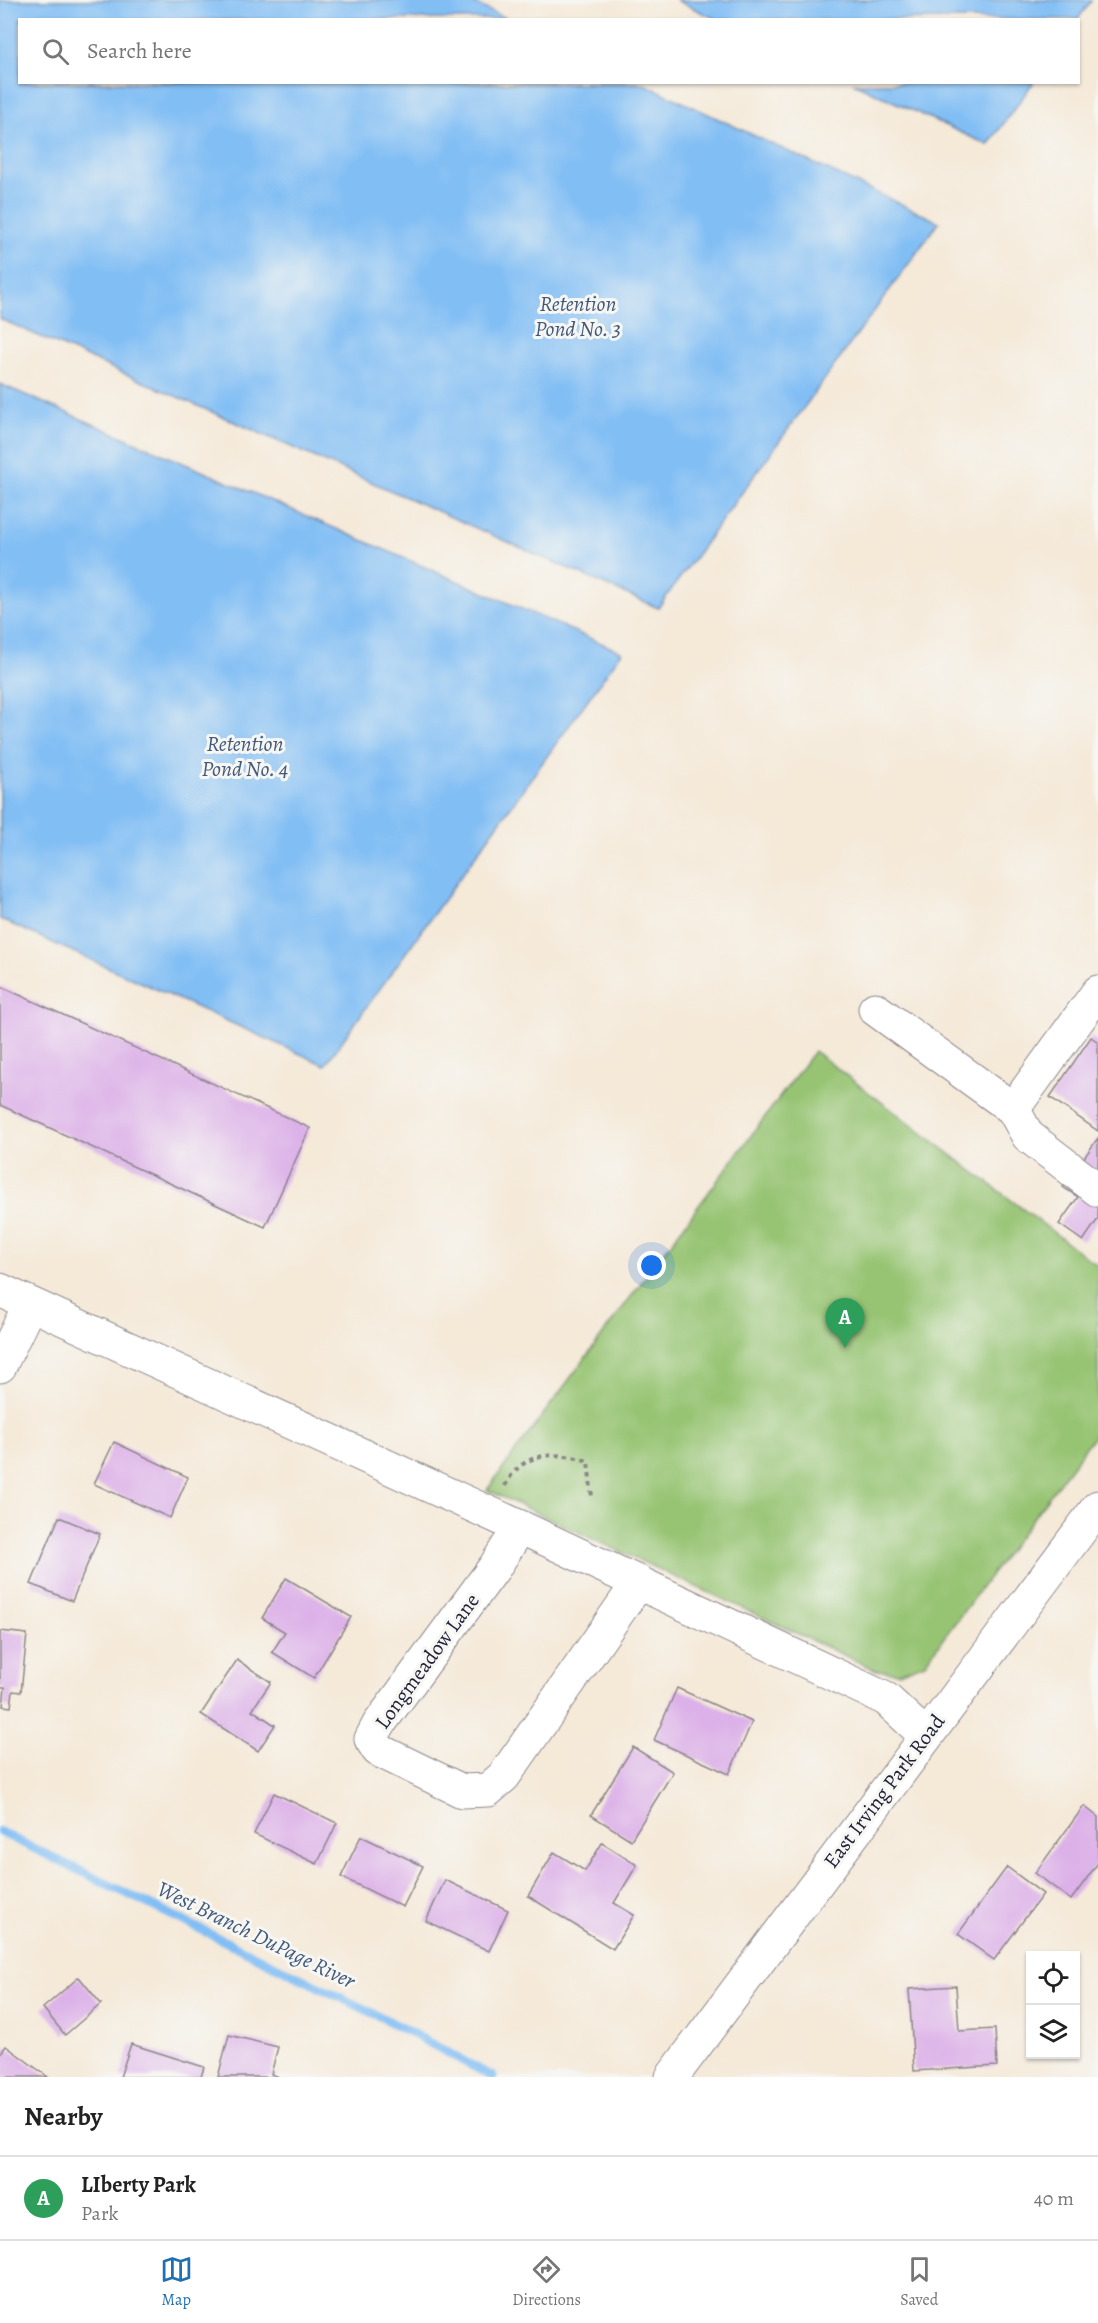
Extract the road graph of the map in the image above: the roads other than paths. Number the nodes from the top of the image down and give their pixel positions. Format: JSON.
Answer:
{"nodes":[{"id":1,"x":1098,"y":992,"type":"edge"},
{"id":2,"x":876,"y":1009,"type":"dead end"},
{"id":3,"x":1013,"y":1109,"type":"junction"},
{"id":4,"x":1098,"y":1190,"type":"edge"},
{"id":5,"x":0,"y":1290,"type":"edge"},
{"id":6,"x":30,"y":1304,"type":"junction"},
{"id":7,"x":0,"y":1366,"type":"edge"},
{"id":8,"x":1098,"y":1507,"type":"edge"},
{"id":9,"x":520,"y":1527,"type":"junction"},
{"id":10,"x":639,"y":1582,"type":"junction"},
{"id":11,"x":926,"y":1735,"type":"junction"},
{"id":12,"x":672,"y":2077,"type":"edge"}],
"edges":[{"from":1,"to":3,"type":"street"},
{"from":2,"to":3,"type":"street"},
{"from":3,"to":4,"type":"street"},
{"from":5,"to":6,"type":"street"},
{"from":6,"to":7,"type":"street"},
{"from":6,"to":9,"type":"street"},
{"from":8,"to":11,"type":"street","name":"East Irving Park Road"},
{"from":9,"to":10,"type":"street"},
{"from":9,"to":10,"type":"street","name":"Longmeadow Lane"},
{"from":10,"to":11,"type":"street"},
{"from":11,"to":12,"type":"street","name":"East Irving Park Road"}]}
